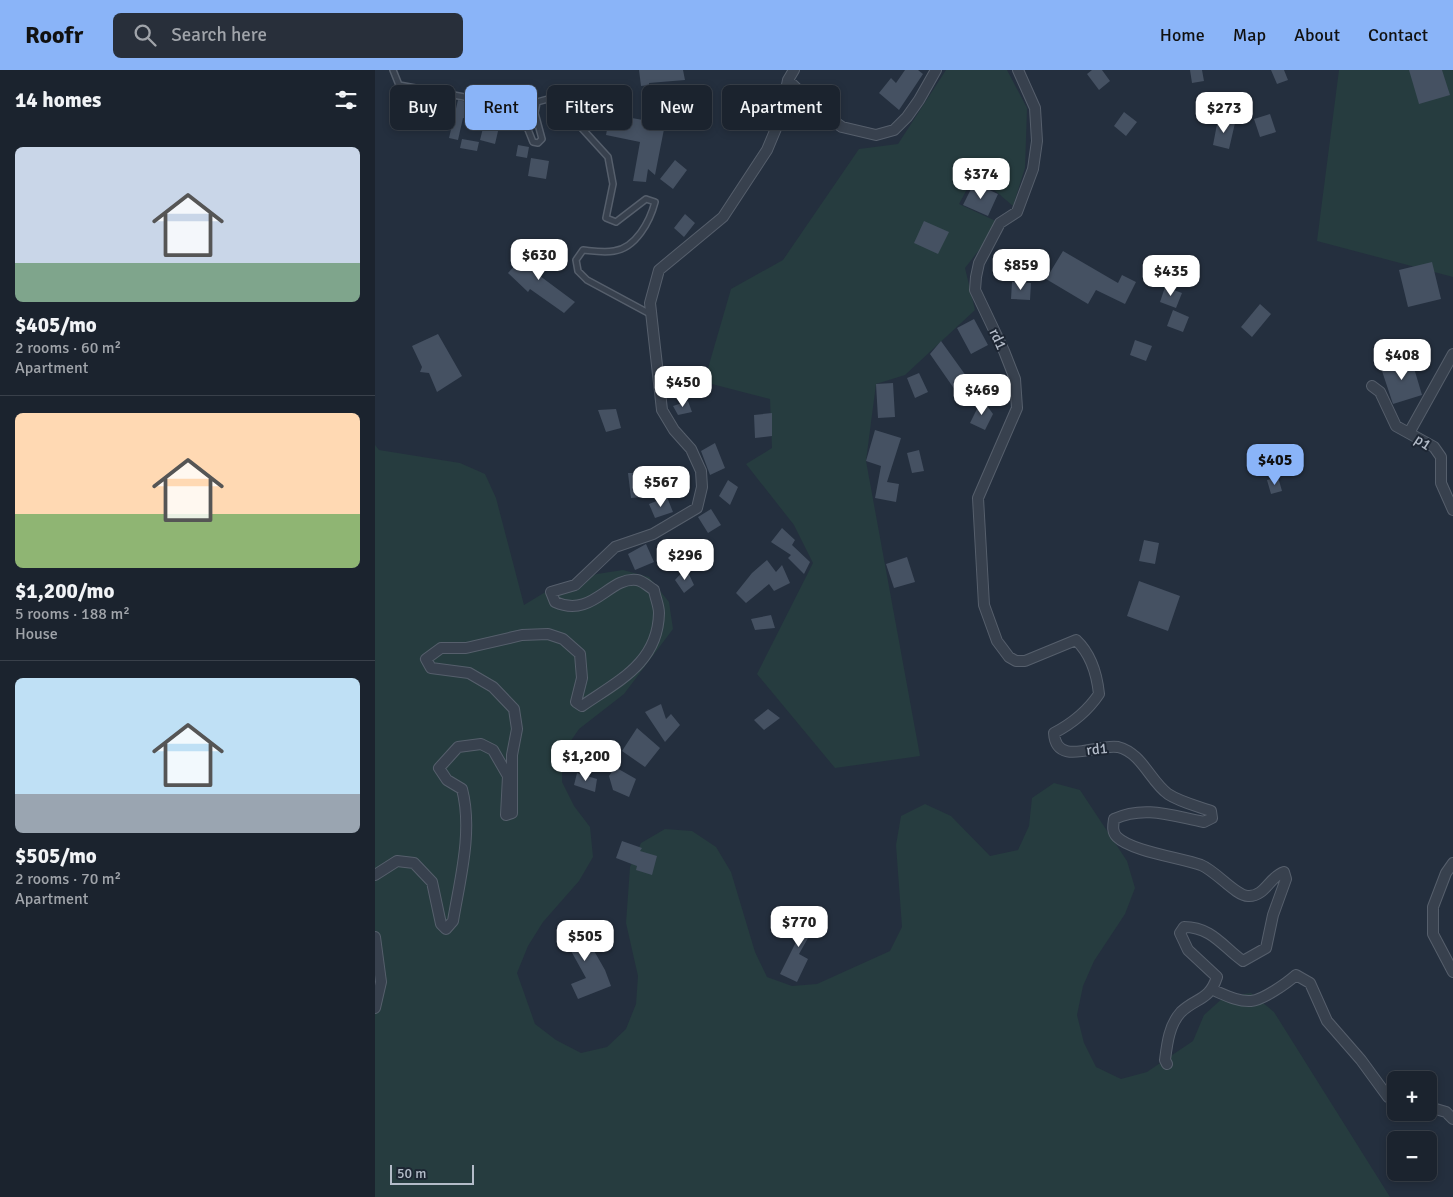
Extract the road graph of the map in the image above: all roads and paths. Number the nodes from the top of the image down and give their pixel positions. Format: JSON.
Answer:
{"nodes":[{"id":1,"x":393,"y":70,"type":"edge"},
{"id":2,"x":794,"y":70,"type":"edge"},
{"id":3,"x":935,"y":70,"type":"edge"},
{"id":4,"x":1019,"y":70,"type":"edge"},
{"id":5,"x":788,"y":80,"type":"junction"},
{"id":6,"x":652,"y":315,"type":"junction"},
{"id":7,"x":1453,"y":354,"type":"edge"},
{"id":8,"x":1372,"y":386,"type":"dead end"},
{"id":9,"x":1409,"y":433,"type":"junction"},
{"id":10,"x":1453,"y":510,"type":"edge"},
{"id":11,"x":1453,"y":863,"type":"edge"},
{"id":12,"x":375,"y":875,"type":"edge"},
{"id":13,"x":375,"y":937,"type":"edge"},
{"id":14,"x":1453,"y":972,"type":"edge"},
{"id":15,"x":1213,"y":990,"type":"junction"},
{"id":16,"x":375,"y":1008,"type":"edge"},
{"id":17,"x":1167,"y":1064,"type":"dead end"},
{"id":18,"x":1387,"y":1096,"type":"edge"},
{"id":19,"x":1437,"y":1109,"type":"edge"},
{"id":20,"x":1453,"y":1119,"type":"edge"}],
"edges":[{"from":1,"to":6,"type":"lane"},
{"from":2,"to":5,"type":"street"},
{"from":3,"to":5,"type":"street"},
{"from":4,"to":15,"type":"street","name":"rd1"},
{"from":5,"to":6,"type":"street"},
{"from":6,"to":12,"type":"street"},
{"from":7,"to":9,"type":"street"},
{"from":8,"to":9,"type":"street","name":"p1"},
{"from":9,"to":10,"type":"street","name":"p1"},
{"from":11,"to":14,"type":"street"},
{"from":13,"to":16,"type":"street"},
{"from":15,"to":17,"type":"street"},
{"from":15,"to":18,"type":"street"},
{"from":19,"to":20,"type":"street"}]}
